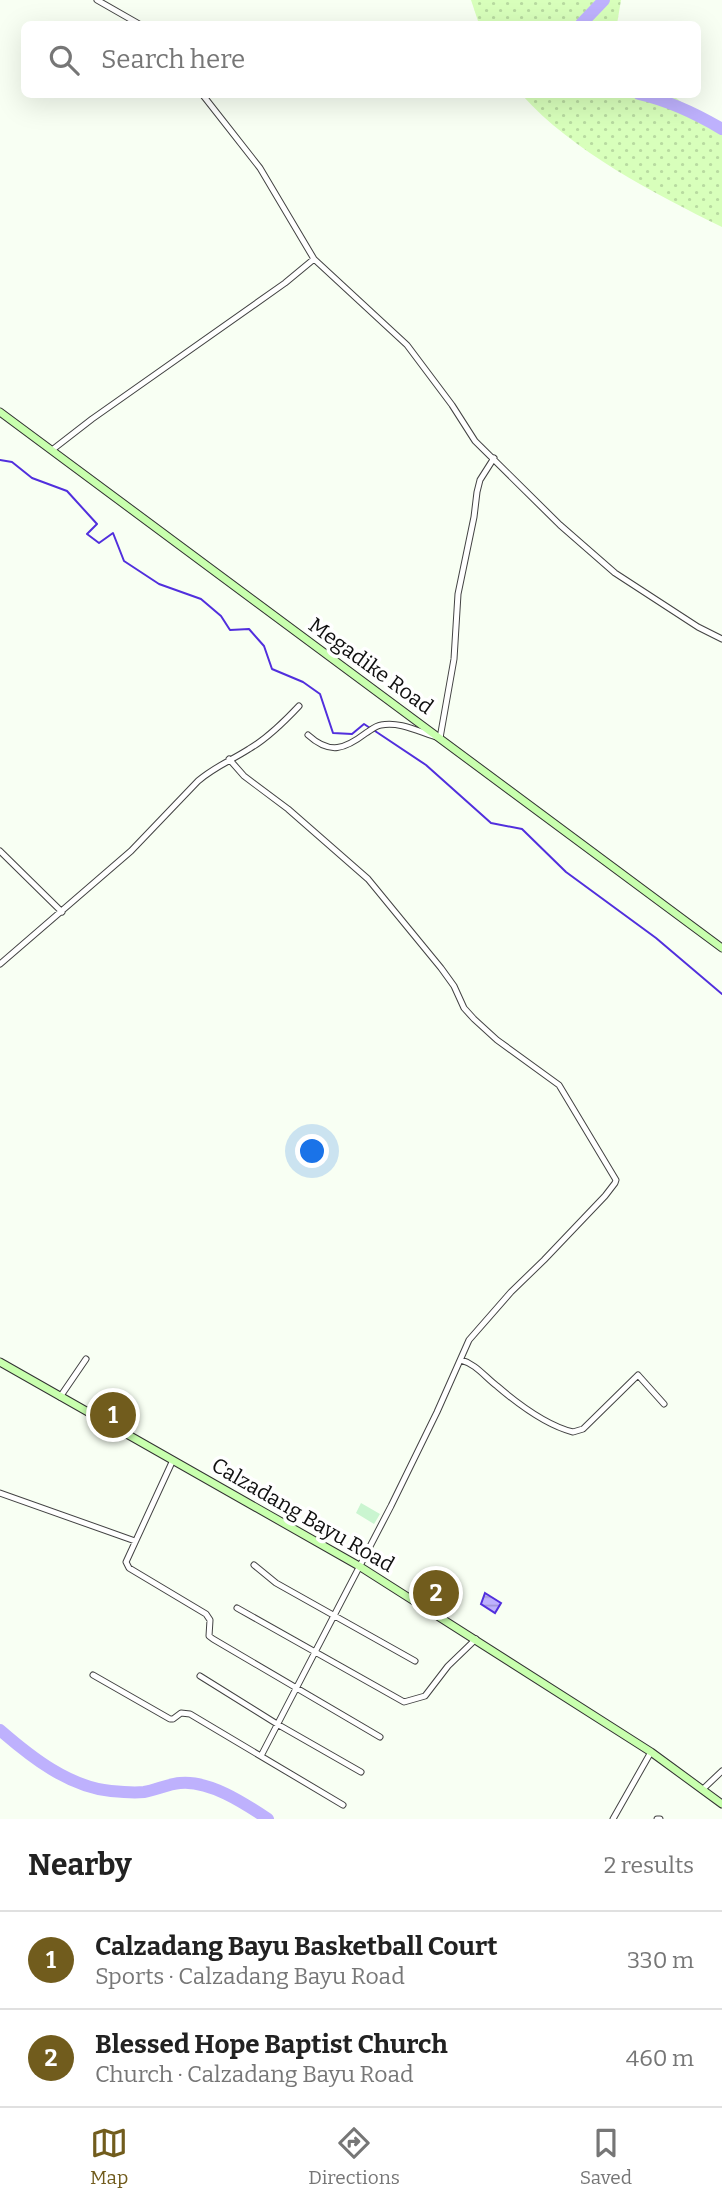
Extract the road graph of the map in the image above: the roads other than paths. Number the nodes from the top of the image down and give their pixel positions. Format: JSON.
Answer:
{"nodes":[{"id":1,"x":97,"y":0,"type":"edge"},
{"id":2,"x":134,"y":21,"type":"edge"},
{"id":3,"x":205,"y":98,"type":"edge"},
{"id":4,"x":314,"y":259,"type":"junction"},
{"id":5,"x":0,"y":412,"type":"edge"},
{"id":6,"x":52,"y":450,"type":"junction"},
{"id":7,"x":494,"y":458,"type":"junction"},
{"id":8,"x":722,"y":639,"type":"edge"},
{"id":9,"x":299,"y":706,"type":"dead end"},
{"id":10,"x":308,"y":735,"type":"dead end"},
{"id":11,"x":440,"y":738,"type":"junction"},
{"id":12,"x":229,"y":759,"type":"junction"},
{"id":13,"x":0,"y":851,"type":"edge"},
{"id":14,"x":62,"y":912,"type":"junction"},
{"id":15,"x":722,"y":948,"type":"edge"},
{"id":16,"x":0,"y":964,"type":"edge"},
{"id":17,"x":86,"y":1359,"type":"dead end"},
{"id":18,"x":461,"y":1360,"type":"junction"},
{"id":19,"x":0,"y":1362,"type":"edge"},
{"id":20,"x":60,"y":1397,"type":"junction"},
{"id":21,"x":664,"y":1404,"type":"dead end"},
{"id":22,"x":173,"y":1460,"type":"junction"},
{"id":23,"x":0,"y":1493,"type":"edge"},
{"id":24,"x":135,"y":1541,"type":"junction"},
{"id":25,"x":254,"y":1565,"type":"dead end"},
{"id":26,"x":359,"y":1566,"type":"junction"},
{"id":27,"x":237,"y":1608,"type":"dead end"},
{"id":28,"x":334,"y":1615,"type":"junction"},
{"id":29,"x":476,"y":1639,"type":"junction"},
{"id":30,"x":315,"y":1651,"type":"junction"},
{"id":31,"x":415,"y":1661,"type":"dead end"},
{"id":32,"x":93,"y":1675,"type":"dead end"},
{"id":33,"x":200,"y":1676,"type":"dead end"},
{"id":34,"x":296,"y":1688,"type":"junction"},
{"id":35,"x":277,"y":1724,"type":"junction"},
{"id":36,"x":380,"y":1737,"type":"dead end"},
{"id":37,"x":651,"y":1752,"type":"junction"},
{"id":38,"x":262,"y":1754,"type":"junction"},
{"id":39,"x":722,"y":1771,"type":"edge"},
{"id":40,"x":361,"y":1772,"type":"dead end"},
{"id":41,"x":702,"y":1790,"type":"junction"},
{"id":42,"x":722,"y":1804,"type":"edge"},
{"id":43,"x":343,"y":1805,"type":"dead end"},
{"id":44,"x":613,"y":1819,"type":"edge"}],
"edges":[{"from":1,"to":2,"type":"street"},
{"from":3,"to":4,"type":"street"},
{"from":4,"to":6,"type":"street"},
{"from":4,"to":7,"type":"street"},
{"from":5,"to":6,"type":"main road","name":"Megadike Road"},
{"from":6,"to":11,"type":"main road","name":"Megadike Road"},
{"from":7,"to":8,"type":"street"},
{"from":7,"to":11,"type":"street"},
{"from":9,"to":12,"type":"street"},
{"from":10,"to":11,"type":"street"},
{"from":11,"to":15,"type":"main road","name":"Megadike Road"},
{"from":12,"to":14,"type":"street"},
{"from":12,"to":18,"type":"street"},
{"from":13,"to":14,"type":"street"},
{"from":14,"to":16,"type":"street"},
{"from":17,"to":20,"type":"street"},
{"from":18,"to":21,"type":"street"},
{"from":18,"to":26,"type":"street"},
{"from":19,"to":20,"type":"main road","name":"Calzadang Bayu Road"},
{"from":20,"to":22,"type":"main road","name":"Calzadang Bayu Road"},
{"from":22,"to":24,"type":"street"},
{"from":22,"to":26,"type":"main road","name":"Calzadang Bayu Road"},
{"from":23,"to":24,"type":"street"},
{"from":24,"to":34,"type":"street"},
{"from":25,"to":28,"type":"street"},
{"from":26,"to":28,"type":"street"},
{"from":26,"to":29,"type":"main road","name":"Calzadang Bayu Road"},
{"from":27,"to":30,"type":"street"},
{"from":28,"to":30,"type":"street"},
{"from":28,"to":31,"type":"street"},
{"from":29,"to":30,"type":"street"},
{"from":29,"to":37,"type":"main road","name":"Calzadang Bayu Road"},
{"from":30,"to":34,"type":"street"},
{"from":32,"to":38,"type":"street"},
{"from":33,"to":35,"type":"street"},
{"from":34,"to":35,"type":"street"},
{"from":34,"to":36,"type":"street"},
{"from":35,"to":38,"type":"street"},
{"from":35,"to":40,"type":"street"},
{"from":37,"to":41,"type":"main road","name":"Calzadang Bayu Road"},
{"from":37,"to":44,"type":"street"},
{"from":38,"to":43,"type":"street"},
{"from":39,"to":41,"type":"street"},
{"from":41,"to":42,"type":"main road","name":"Calzadang Bayu Road"}]}
